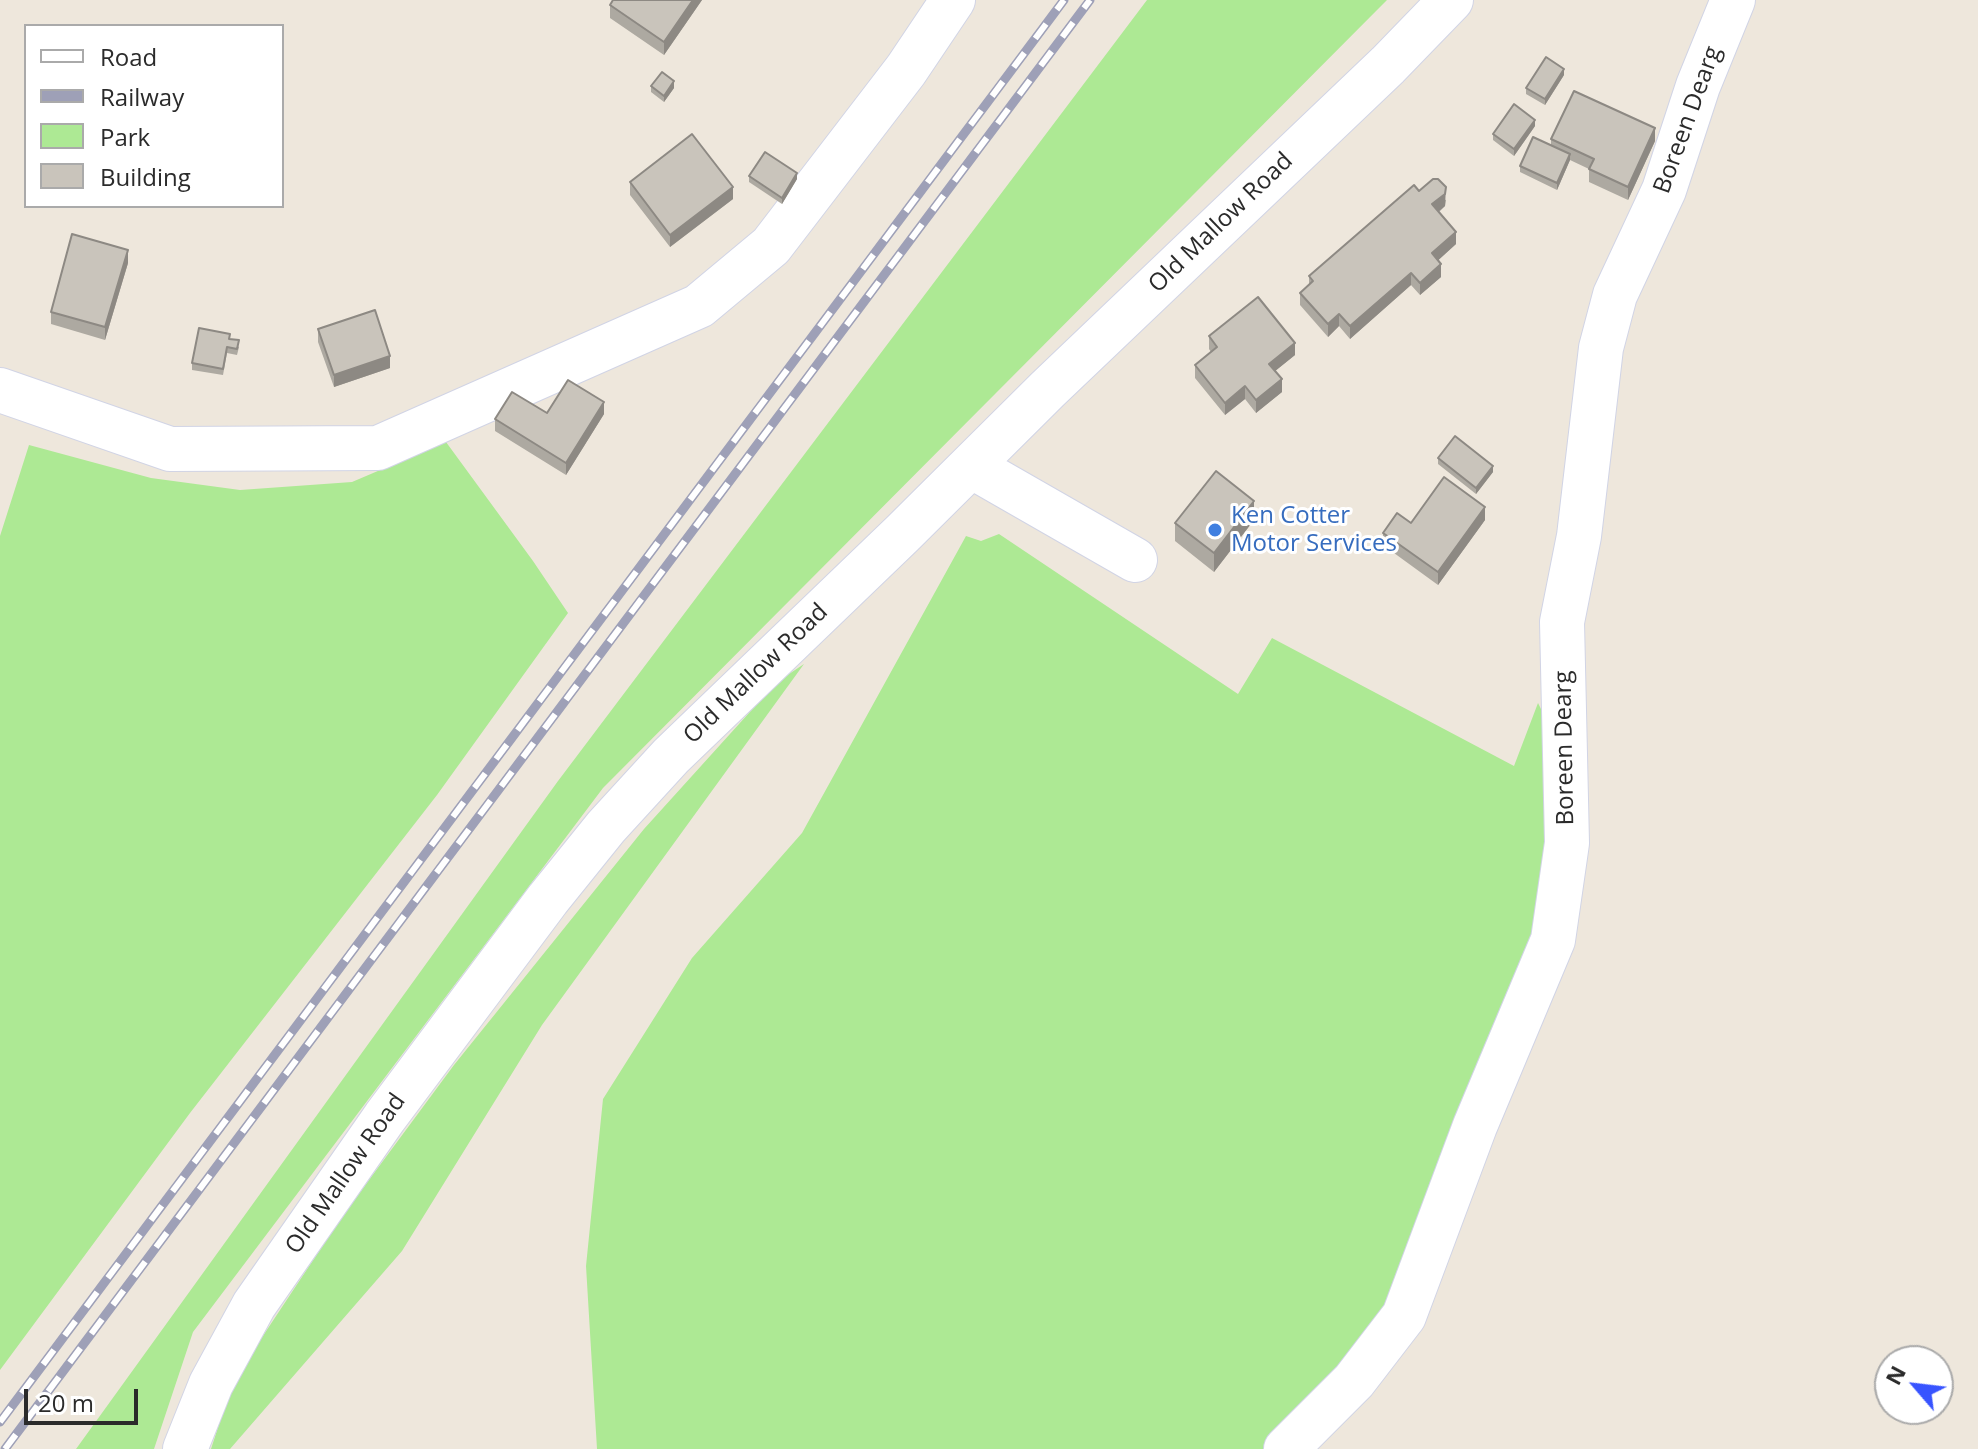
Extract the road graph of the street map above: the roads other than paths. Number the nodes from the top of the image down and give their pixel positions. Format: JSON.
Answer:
{"nodes":[{"id":1,"x":953,"y":0,"type":"edge"},
{"id":2,"x":1451,"y":0,"type":"edge"},
{"id":3,"x":1733,"y":0,"type":"edge"},
{"id":4,"x":0,"y":390,"type":"edge"},
{"id":5,"x":971,"y":466,"type":"junction"},
{"id":6,"x":1135,"y":560,"type":"dead end"},
{"id":7,"x":185,"y":1449,"type":"edge"},
{"id":8,"x":1286,"y":1449,"type":"edge"}],
"edges":[{"from":1,"to":4,"type":"street"},
{"from":2,"to":5,"type":"street","name":"Old Mallow Road"},
{"from":3,"to":8,"type":"street","name":"Boreen Dearg"},
{"from":5,"to":6,"type":"street"},
{"from":5,"to":7,"type":"street","name":"Old Mallow Road"}]}
